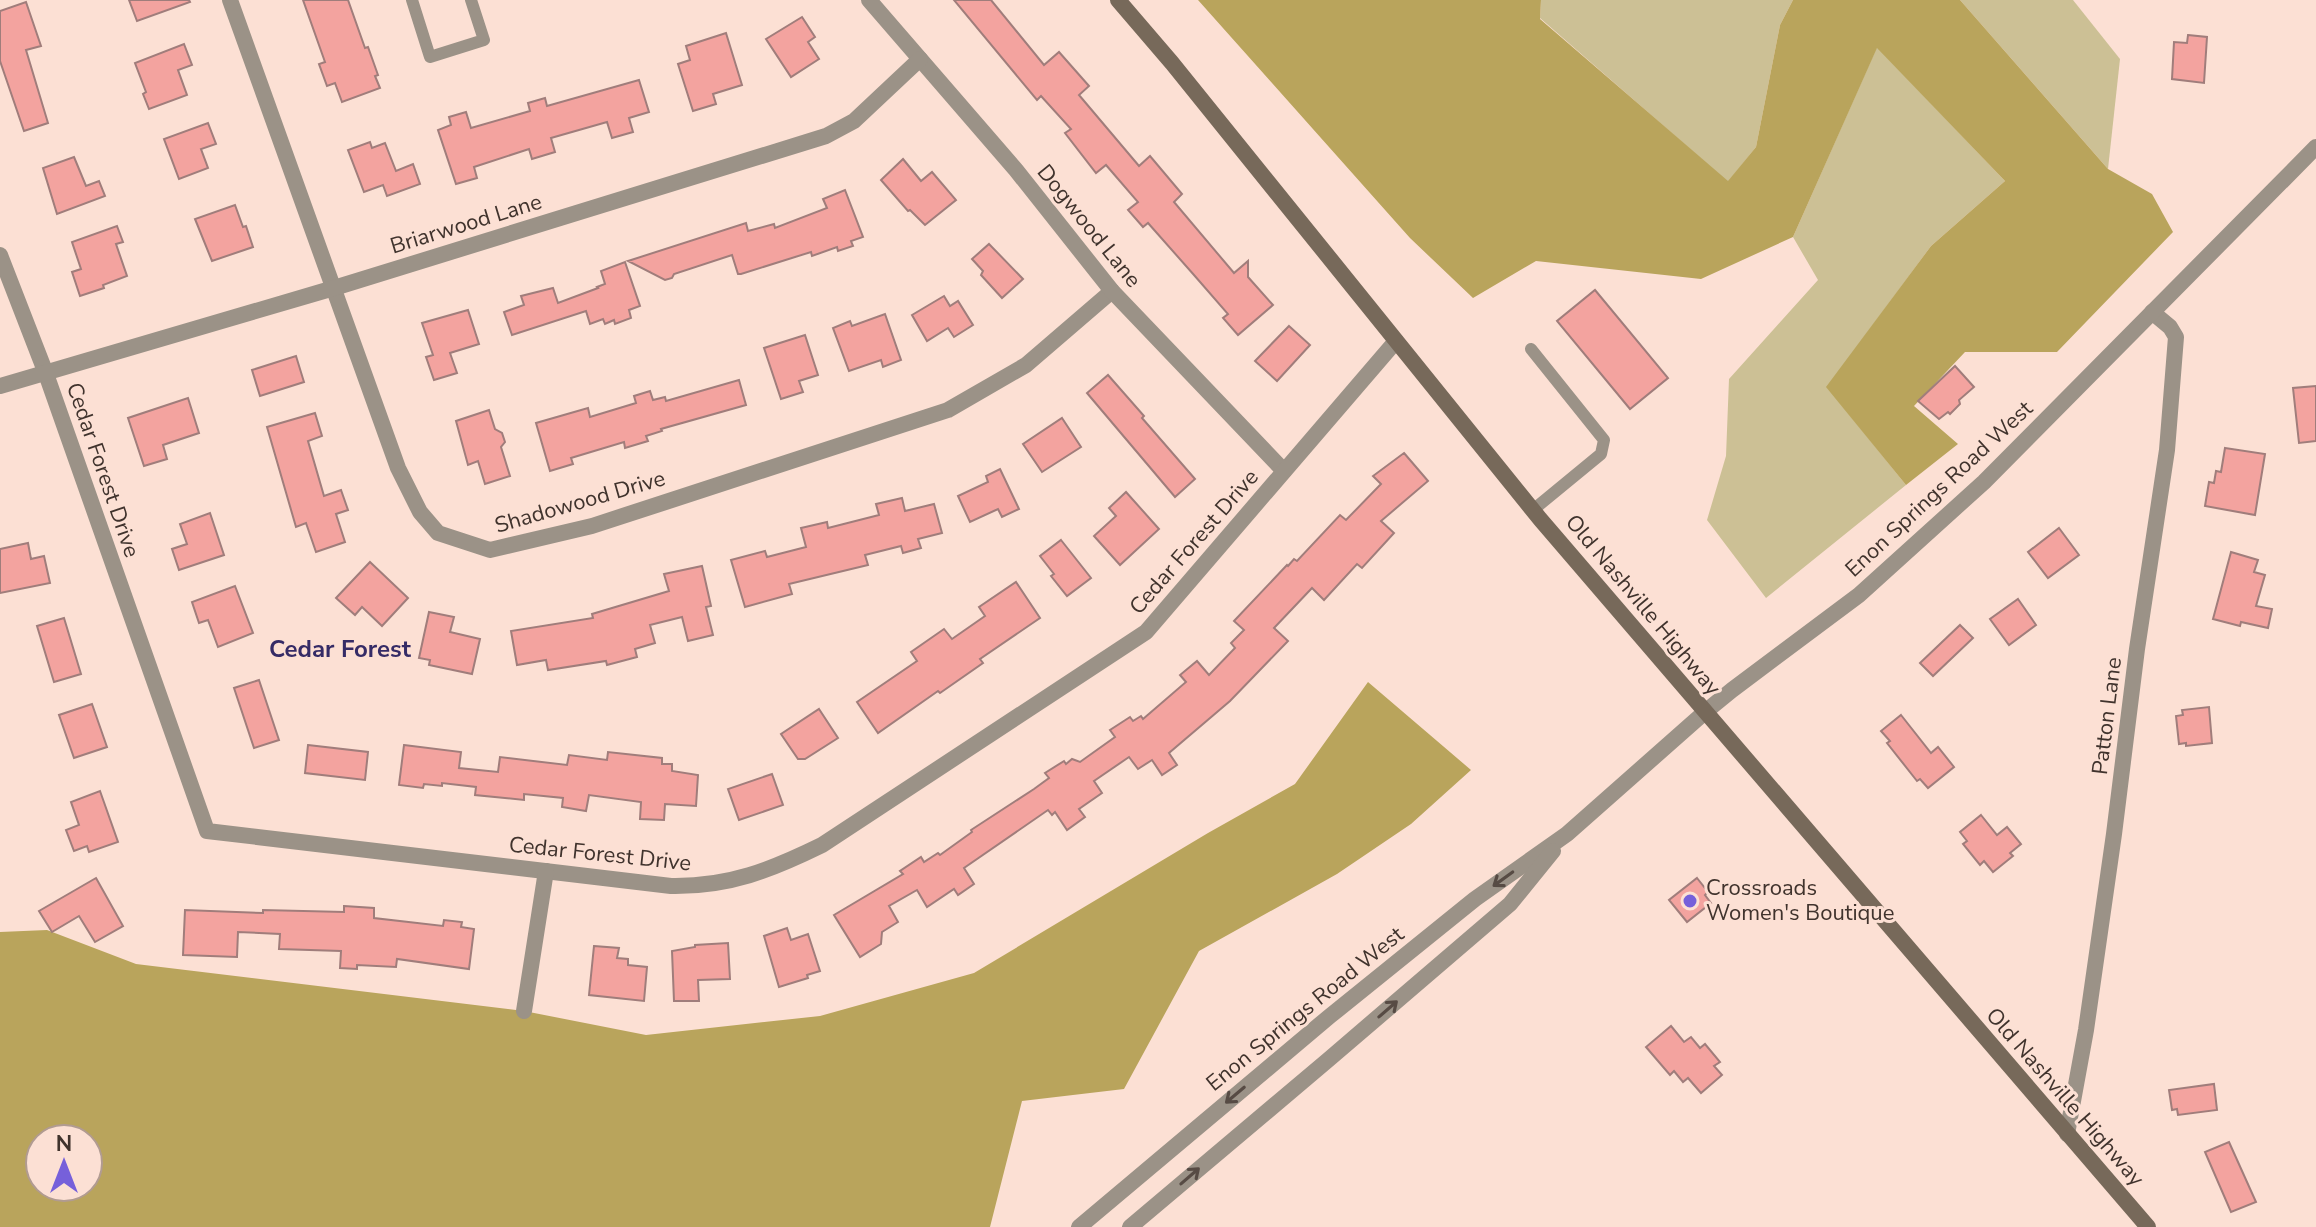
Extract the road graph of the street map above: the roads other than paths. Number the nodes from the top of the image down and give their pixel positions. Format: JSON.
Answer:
{"nodes":[{"id":1,"x":230,"y":0,"type":"edge"},
{"id":2,"x":412,"y":0,"type":"edge"},
{"id":3,"x":471,"y":0,"type":"edge"},
{"id":4,"x":869,"y":0,"type":"edge"},
{"id":5,"x":1118,"y":0,"type":"edge"},
{"id":6,"x":920,"y":59,"type":"junction"},
{"id":7,"x":2316,"y":147,"type":"edge"},
{"id":8,"x":0,"y":255,"type":"edge"},
{"id":9,"x":334,"y":288,"type":"junction"},
{"id":10,"x":1112,"y":291,"type":"junction"},
{"id":11,"x":2152,"y":312,"type":"junction"},
{"id":12,"x":1396,"y":341,"type":"junction"},
{"id":13,"x":1531,"y":349,"type":"dead end"},
{"id":14,"x":45,"y":371,"type":"junction"},
{"id":15,"x":0,"y":386,"type":"edge"},
{"id":16,"x":1284,"y":471,"type":"junction"},
{"id":17,"x":1533,"y":510,"type":"junction"},
{"id":18,"x":1705,"y":712,"type":"junction"},
{"id":19,"x":1567,"y":834,"type":"junction"},
{"id":20,"x":546,"y":871,"type":"junction"},
{"id":21,"x":524,"y":1011,"type":"dead end"},
{"id":22,"x":2067,"y":1134,"type":"junction"},
{"id":23,"x":1079,"y":1227,"type":"edge"},
{"id":24,"x":1130,"y":1227,"type":"edge"},
{"id":25,"x":2148,"y":1227,"type":"edge"}],
"edges":[{"from":1,"to":9,"type":"street","name":"Shadowood Drive"},
{"from":2,"to":3,"type":"lane"},
{"from":4,"to":6,"type":"street","name":"Dogwood Lane"},
{"from":5,"to":12,"type":"main road","name":"Old Nashville Highway"},
{"from":6,"to":9,"type":"street","name":"Briarwood Lane"},
{"from":6,"to":10,"type":"street","name":"Dogwood Lane"},
{"from":7,"to":11,"type":"street","name":"Enon Springs Road West"},
{"from":8,"to":14,"type":"street","name":"Cedar Forest Drive"},
{"from":9,"to":10,"type":"street","name":"Shadowood Drive"},
{"from":9,"to":14,"type":"street","name":"Briarwood Lane"},
{"from":10,"to":16,"type":"street","name":"Dogwood Lane"},
{"from":11,"to":18,"type":"street","name":"Enon Springs Road West"},
{"from":11,"to":22,"type":"street","name":"Patton Lane"},
{"from":12,"to":16,"type":"street","name":"Cedar Forest Drive"},
{"from":12,"to":17,"type":"main road","name":"Old Nashville Highway"},
{"from":13,"to":17,"type":"lane"},
{"from":14,"to":15,"type":"street","name":"Briarwood Lane"},
{"from":14,"to":20,"type":"street","name":"Cedar Forest Drive"},
{"from":16,"to":20,"type":"street","name":"Cedar Forest Drive"},
{"from":17,"to":18,"type":"main road","name":"Old Nashville Highway"},
{"from":18,"to":19,"type":"street","name":"Enon Springs Road West"},
{"from":18,"to":22,"type":"main road","name":"Old Nashville Highway"},
{"from":19,"to":23,"type":"street","name":"Enon Springs Road West","one_way":true},
{"from":24,"to":19,"type":"street","name":"Enon Springs Road West","one_way":true},
{"from":20,"to":21,"type":"street"},
{"from":22,"to":25,"type":"main road","name":"Old Nashville Highway"}]}
